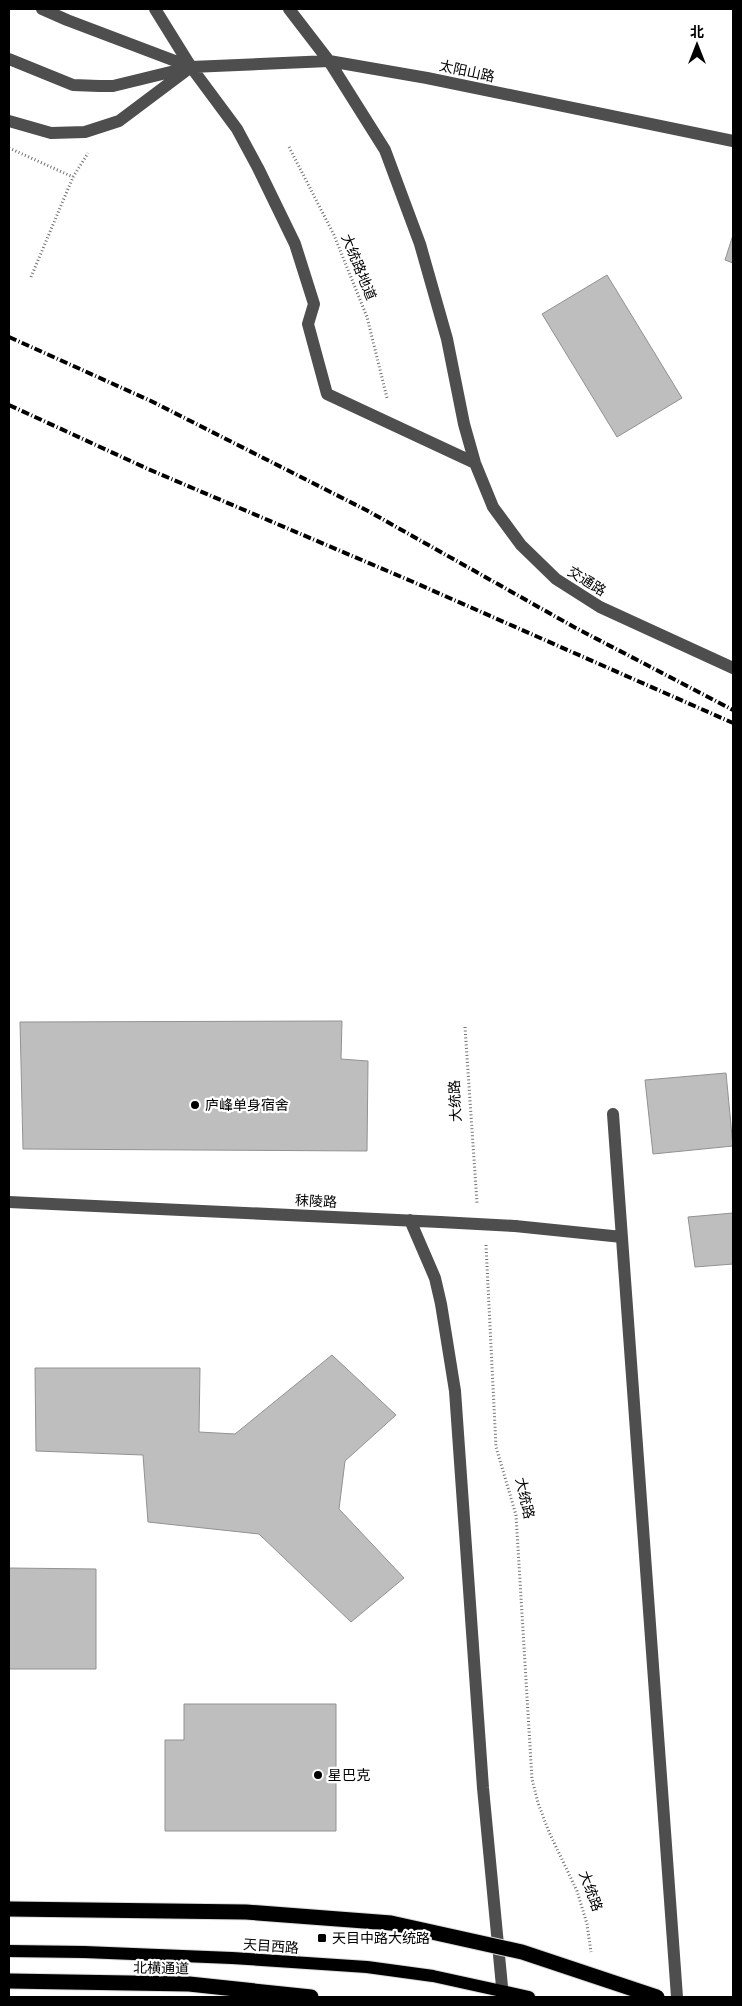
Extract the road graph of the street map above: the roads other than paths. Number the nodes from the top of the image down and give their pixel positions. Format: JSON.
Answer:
{"nodes":[{"id":1,"x":42,"y":9,"type":"edge"},
{"id":2,"x":155,"y":9,"type":"edge"},
{"id":3,"x":289,"y":9,"type":"edge"},
{"id":4,"x":9,"y":59,"type":"edge"},
{"id":5,"x":330,"y":61,"type":"junction"},
{"id":6,"x":191,"y":66,"type":"junction"},
{"id":7,"x":9,"y":121,"type":"edge"},
{"id":8,"x":733,"y":141,"type":"edge"},
{"id":9,"x":475,"y":463,"type":"junction"},
{"id":10,"x":733,"y":668,"type":"edge"},
{"id":11,"x":613,"y":1114,"type":"dead end"},
{"id":12,"x":9,"y":1202,"type":"edge"},
{"id":13,"x":410,"y":1220,"type":"junction"},
{"id":14,"x":622,"y":1237,"type":"junction"},
{"id":15,"x":9,"y":1909,"type":"edge"},
{"id":16,"x":9,"y":1951,"type":"edge"},
{"id":17,"x":9,"y":1981,"type":"edge"},
{"id":18,"x":503,"y":1994,"type":"edge"},
{"id":19,"x":311,"y":1997,"type":"edge"},
{"id":20,"x":529,"y":1997,"type":"edge"},
{"id":21,"x":657,"y":1997,"type":"edge"},
{"id":22,"x":676,"y":1997,"type":"edge"}],
"edges":[{"from":1,"to":6,"type":"street"},
{"from":2,"to":6,"type":"street"},
{"from":3,"to":5,"type":"street"},
{"from":4,"to":6,"type":"street"},
{"from":5,"to":6,"type":"street","name":"太阳山路"},
{"from":5,"to":8,"type":"street","name":"太阳山路"},
{"from":5,"to":9,"type":"street","name":"交通路"},
{"from":6,"to":7,"type":"street"},
{"from":6,"to":9,"type":"street"},
{"from":9,"to":10,"type":"street","name":"交通路"},
{"from":11,"to":14,"type":"street"},
{"from":12,"to":13,"type":"street","name":"秣陵路"},
{"from":13,"to":14,"type":"street","name":"秣陵路","bridge":true},
{"from":13,"to":18,"type":"street"},
{"from":14,"to":22,"type":"street"},
{"from":15,"to":21,"type":"highway","bridge":true},
{"from":16,"to":18,"type":"main road","name":"天目西路"},
{"from":17,"to":19,"type":"highway","name":"北横通道"},
{"from":18,"to":20,"type":"main road","name":"天目西路"}]}
